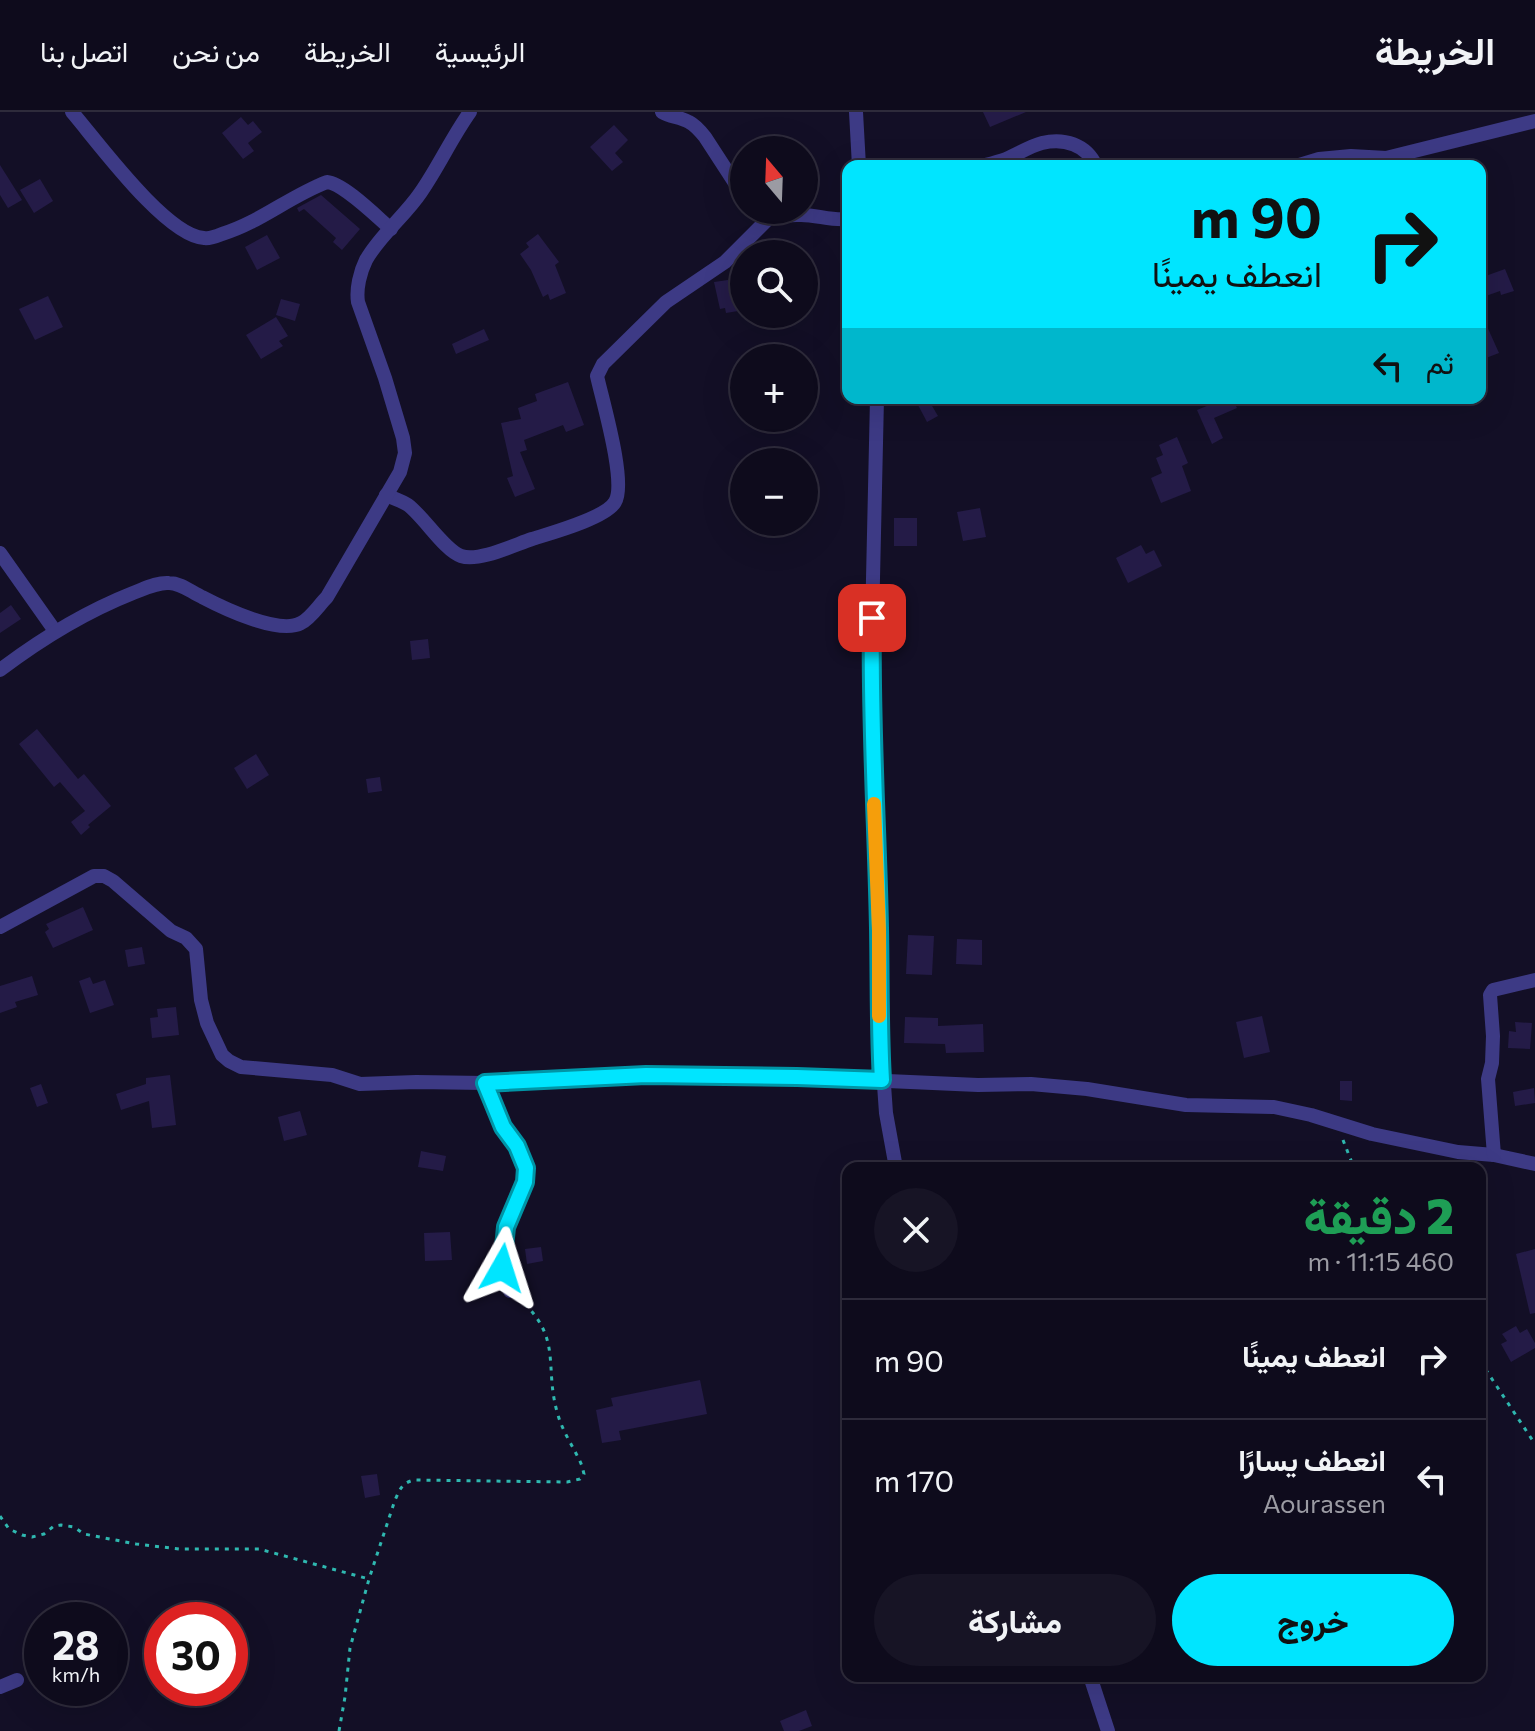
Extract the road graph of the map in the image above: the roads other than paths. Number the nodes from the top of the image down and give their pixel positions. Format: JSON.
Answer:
{"nodes":[{"id":1,"x":72,"y":112,"type":"edge"},
{"id":2,"x":470,"y":112,"type":"edge"},
{"id":3,"x":662,"y":112,"type":"edge"},
{"id":4,"x":856,"y":112,"type":"edge"},
{"id":5,"x":1535,"y":121,"type":"edge"},
{"id":6,"x":859,"y":160,"type":"edge"},
{"id":7,"x":1004,"y":160,"type":"edge"},
{"id":8,"x":1094,"y":160,"type":"edge"},
{"id":9,"x":1316,"y":160,"type":"edge"},
{"id":10,"x":730,"y":176,"type":"edge"},
{"id":11,"x":818,"y":217,"type":"edge"},
{"id":12,"x":842,"y":220,"type":"edge"},
{"id":13,"x":763,"y":224,"type":"edge"},
{"id":14,"x":391,"y":229,"type":"junction"},
{"id":15,"x":877,"y":404,"type":"edge"},
{"id":16,"x":386,"y":495,"type":"junction"},
{"id":17,"x":0,"y":553,"type":"edge"},
{"id":18,"x":55,"y":631,"type":"junction"},
{"id":19,"x":0,"y":670,"type":"edge"},
{"id":20,"x":0,"y":927,"type":"edge"},
{"id":21,"x":1535,"y":980,"type":"edge"},
{"id":22,"x":882,"y":1080,"type":"junction"},
{"id":23,"x":485,"y":1083,"type":"junction"},
{"id":24,"x":1494,"y":1155,"type":"junction"},
{"id":25,"x":895,"y":1162,"type":"edge"},
{"id":26,"x":1535,"y":1164,"type":"edge"},
{"id":27,"x":510,"y":1291,"type":"road end"},
{"id":28,"x":17,"y":1680,"type":"dead end"},
{"id":29,"x":1092,"y":1682,"type":"edge"},
{"id":30,"x":0,"y":1687,"type":"edge"},
{"id":31,"x":1108,"y":1731,"type":"edge"}],
"edges":[{"from":1,"to":14,"type":"street"},
{"from":2,"to":14,"type":"street"},
{"from":3,"to":10,"type":"street"},
{"from":4,"to":6,"type":"street"},
{"from":5,"to":9,"type":"street"},
{"from":7,"to":8,"type":"street"},
{"from":11,"to":12,"type":"street"},
{"from":13,"to":16,"type":"street"},
{"from":14,"to":16,"type":"street"},
{"from":15,"to":22,"type":"street"},
{"from":16,"to":18,"type":"street"},
{"from":17,"to":18,"type":"street"},
{"from":18,"to":19,"type":"street"},
{"from":20,"to":23,"type":"street"},
{"from":21,"to":24,"type":"street"},
{"from":22,"to":23,"type":"street"},
{"from":22,"to":24,"type":"street"},
{"from":22,"to":25,"type":"street"},
{"from":23,"to":27,"type":"street"},
{"from":24,"to":26,"type":"street"},
{"from":28,"to":30,"type":"street"},
{"from":29,"to":31,"type":"street"}]}
